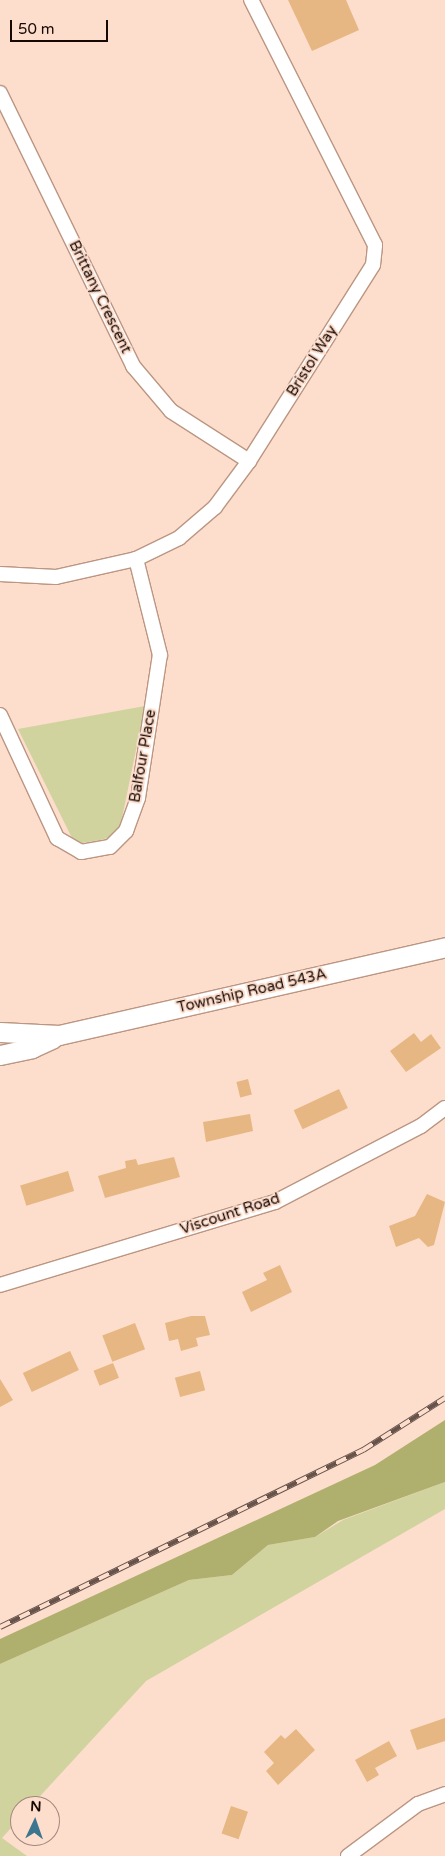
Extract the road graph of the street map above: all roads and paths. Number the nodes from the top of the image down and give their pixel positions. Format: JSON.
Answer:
{"nodes":[{"id":1,"x":251,"y":0,"type":"edge"},
{"id":2,"x":0,"y":93,"type":"edge"},
{"id":3,"x":249,"y":461,"type":"junction"},
{"id":4,"x":136,"y":559,"type":"junction"},
{"id":5,"x":0,"y":574,"type":"edge"},
{"id":6,"x":0,"y":715,"type":"edge"},
{"id":7,"x":445,"y":947,"type":"edge"},
{"id":8,"x":0,"y":1032,"type":"edge"},
{"id":9,"x":59,"y":1035,"type":"junction"},
{"id":10,"x":0,"y":1055,"type":"edge"},
{"id":11,"x":445,"y":1108,"type":"edge"},
{"id":12,"x":0,"y":1285,"type":"edge"},
{"id":13,"x":445,"y":1794,"type":"edge"},
{"id":14,"x":348,"y":1856,"type":"edge"}],
"edges":[{"from":1,"to":3,"type":"street","name":"Bristol Way"},
{"from":2,"to":3,"type":"street","name":"Brittany Crescent"},
{"from":3,"to":4,"type":"street","name":"Bristol Way"},
{"from":4,"to":5,"type":"street","name":"Bristol Way"},
{"from":4,"to":6,"type":"street","name":"Balfour Place"},
{"from":7,"to":9,"type":"main road","name":"Township Road 543A"},
{"from":8,"to":9,"type":"main road","name":"Township Road 543A"},
{"from":9,"to":10,"type":"main road","name":"Township Road 543A"},
{"from":11,"to":12,"type":"street","name":"Viscount Road"},
{"from":13,"to":14,"type":"street"}]}
